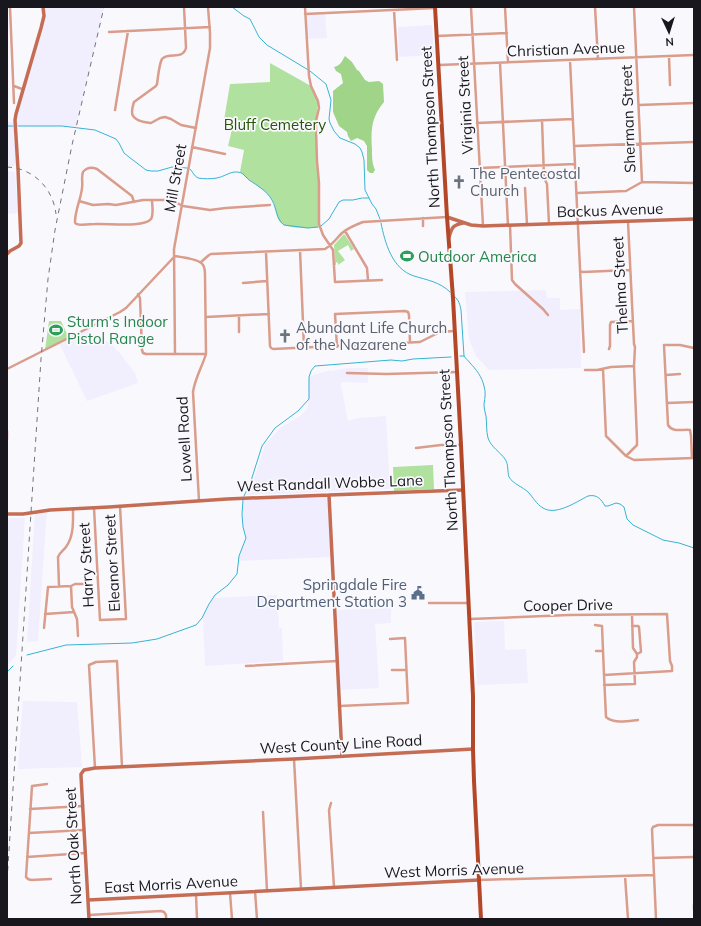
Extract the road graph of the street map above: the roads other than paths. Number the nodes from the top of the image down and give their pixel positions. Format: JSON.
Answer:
{"nodes":[{"id":1,"x":10,"y":7,"type":"edge"},
{"id":2,"x":43,"y":7,"type":"edge"},
{"id":3,"x":184,"y":7,"type":"edge"},
{"id":4,"x":208,"y":7,"type":"edge"},
{"id":5,"x":305,"y":7,"type":"edge"},
{"id":6,"x":471,"y":7,"type":"edge"},
{"id":7,"x":505,"y":7,"type":"edge"},
{"id":8,"x":595,"y":7,"type":"edge"},
{"id":9,"x":634,"y":7,"type":"edge"},
{"id":10,"x":435,"y":8,"type":"edge"},
{"id":11,"x":394,"y":10,"type":"junction"},
{"id":12,"x":305,"y":14,"type":"junction"},
{"id":13,"x":210,"y":28,"type":"junction"},
{"id":14,"x":185,"y":29,"type":"junction"},
{"id":15,"x":128,"y":31,"type":"junction"},
{"id":16,"x":109,"y":32,"type":"dead end"},
{"id":17,"x":507,"y":33,"type":"junction"},
{"id":18,"x":472,"y":34,"type":"junction"},
{"id":19,"x":437,"y":36,"type":"junction"},
{"id":20,"x":694,"y":55,"type":"edge"},
{"id":21,"x":669,"y":56,"type":"junction"},
{"id":22,"x":636,"y":57,"type":"junction"},
{"id":23,"x":598,"y":59,"type":"junction"},
{"id":24,"x":396,"y":60,"type":"dead end"},
{"id":25,"x":570,"y":60,"type":"junction"},
{"id":26,"x":508,"y":62,"type":"junction"},
{"id":27,"x":500,"y":63,"type":"junction"},
{"id":28,"x":474,"y":64,"type":"junction"},
{"id":29,"x":438,"y":65,"type":"junction"},
{"id":30,"x":670,"y":85,"type":"dead end"},
{"id":31,"x":14,"y":86,"type":"junction"},
{"id":32,"x":22,"y":89,"type":"junction"},
{"id":33,"x":14,"y":103,"type":"dead end"},
{"id":34,"x":694,"y":103,"type":"edge"},
{"id":35,"x":639,"y":105,"type":"junction"},
{"id":36,"x":115,"y":110,"type":"dead end"},
{"id":37,"x":542,"y":120,"type":"junction"},
{"id":38,"x":573,"y":120,"type":"junction"},
{"id":39,"x":503,"y":122,"type":"junction"},
{"id":40,"x":477,"y":123,"type":"junction"},
{"id":41,"x":196,"y":128,"type":"junction"},
{"id":42,"x":694,"y":142,"type":"edge"},
{"id":43,"x":640,"y":144,"type":"junction"},
{"id":44,"x":574,"y":146,"type":"junction"},
{"id":45,"x":192,"y":147,"type":"junction"},
{"id":46,"x":225,"y":154,"type":"dead end"},
{"id":47,"x":575,"y":164,"type":"junction"},
{"id":48,"x":544,"y":166,"type":"junction"},
{"id":49,"x":505,"y":167,"type":"junction"},
{"id":50,"x":479,"y":168,"type":"junction"},
{"id":51,"x":642,"y":182,"type":"junction"},
{"id":52,"x":694,"y":183,"type":"edge"},
{"id":53,"x":525,"y":188,"type":"dead end"},
{"id":54,"x":577,"y":192,"type":"junction"},
{"id":55,"x":152,"y":200,"type":"junction"},
{"id":56,"x":79,"y":201,"type":"junction"},
{"id":57,"x":134,"y":202,"type":"junction"},
{"id":58,"x":181,"y":205,"type":"junction"},
{"id":59,"x":270,"y":205,"type":"dead end"},
{"id":60,"x":447,"y":217,"type":"junction"},
{"id":61,"x":423,"y":218,"type":"junction"},
{"id":62,"x":694,"y":219,"type":"edge"},
{"id":63,"x":628,"y":222,"type":"junction"},
{"id":64,"x":463,"y":223,"type":"junction"},
{"id":65,"x":578,"y":223,"type":"junction"},
{"id":66,"x":549,"y":224,"type":"junction"},
{"id":67,"x":509,"y":225,"type":"junction"},
{"id":68,"x":527,"y":225,"type":"junction"},
{"id":69,"x":423,"y":226,"type":"dead end"},
{"id":70,"x":483,"y":226,"type":"junction"},
{"id":71,"x":345,"y":231,"type":"junction"},
{"id":72,"x":448,"y":238,"type":"junction"},
{"id":73,"x":330,"y":246,"type":"junction"},
{"id":74,"x":300,"y":250,"type":"junction"},
{"id":75,"x":266,"y":252,"type":"junction"},
{"id":76,"x":7,"y":254,"type":"edge"},
{"id":77,"x":174,"y":256,"type":"junction"},
{"id":78,"x":201,"y":262,"type":"junction"},
{"id":79,"x":630,"y":270,"type":"junction"},
{"id":80,"x":580,"y":271,"type":"junction"},
{"id":81,"x":368,"y":280,"type":"junction"},
{"id":82,"x":382,"y":280,"type":"dead end"},
{"id":83,"x":267,"y":281,"type":"junction"},
{"id":84,"x":243,"y":283,"type":"dead end"},
{"id":85,"x":138,"y":294,"type":"junction"},
{"id":86,"x":269,"y":314,"type":"junction"},
{"id":87,"x":548,"y":315,"type":"dead end"},
{"id":88,"x":238,"y":316,"type":"junction"},
{"id":89,"x":206,"y":317,"type":"junction"},
{"id":90,"x":632,"y":321,"type":"junction"},
{"id":91,"x":239,"y":332,"type":"dead end"},
{"id":92,"x":454,"y":332,"type":"junction"},
{"id":93,"x":410,"y":343,"type":"junction"},
{"id":94,"x":304,"y":347,"type":"junction"},
{"id":95,"x":337,"y":347,"type":"junction"},
{"id":96,"x":609,"y":348,"type":"dead end"},
{"id":97,"x":694,"y":348,"type":"edge"},
{"id":98,"x":584,"y":352,"type":"dead end"},
{"id":99,"x":175,"y":354,"type":"junction"},
{"id":100,"x":206,"y":354,"type":"junction"},
{"id":101,"x":634,"y":366,"type":"junction"},
{"id":102,"x":7,"y":369,"type":"edge"},
{"id":103,"x":603,"y":369,"type":"junction"},
{"id":104,"x":584,"y":370,"type":"dead end"},
{"id":105,"x":457,"y":372,"type":"junction"},
{"id":106,"x":347,"y":373,"type":"dead end"},
{"id":107,"x":680,"y":374,"type":"dead end"},
{"id":108,"x":666,"y":375,"type":"junction"},
{"id":109,"x":694,"y":402,"type":"edge"},
{"id":110,"x":667,"y":403,"type":"junction"},
{"id":111,"x":7,"y":431,"type":"edge"},
{"id":112,"x":7,"y":439,"type":"edge"},
{"id":113,"x":461,"y":445,"type":"junction"},
{"id":114,"x":416,"y":448,"type":"dead end"},
{"id":115,"x":626,"y":456,"type":"junction"},
{"id":116,"x":693,"y":458,"type":"edge"},
{"id":117,"x":463,"y":490,"type":"junction"},
{"id":118,"x":329,"y":494,"type":"junction"},
{"id":119,"x":199,"y":501,"type":"junction"},
{"id":120,"x":120,"y":506,"type":"junction"},
{"id":121,"x":94,"y":508,"type":"junction"},
{"id":122,"x":73,"y":509,"type":"junction"},
{"id":123,"x":7,"y":514,"type":"edge"},
{"id":124,"x":86,"y":584,"type":"dead end"},
{"id":125,"x":59,"y":586,"type":"junction"},
{"id":126,"x":71,"y":586,"type":"junction"},
{"id":127,"x":429,"y":603,"type":"dead end"},
{"id":128,"x":468,"y":603,"type":"junction"},
{"id":129,"x":74,"y":612,"type":"junction"},
{"id":130,"x":45,"y":614,"type":"junction"},
{"id":131,"x":632,"y":615,"type":"junction"},
{"id":132,"x":469,"y":619,"type":"junction"},
{"id":133,"x":100,"y":620,"type":"joint"},
{"id":134,"x":595,"y":625,"type":"dead end"},
{"id":135,"x":632,"y":626,"type":"junction"},
{"id":136,"x":44,"y":628,"type":"dead end"},
{"id":137,"x":78,"y":636,"type":"dead end"},
{"id":138,"x":390,"y":638,"type":"dead end"},
{"id":139,"x":596,"y":651,"type":"dead end"},
{"id":140,"x":603,"y":651,"type":"junction"},
{"id":141,"x":637,"y":654,"type":"junction"},
{"id":142,"x":337,"y":661,"type":"junction"},
{"id":143,"x":246,"y":666,"type":"dead end"},
{"id":144,"x":392,"y":670,"type":"dead end"},
{"id":145,"x":406,"y":670,"type":"junction"},
{"id":146,"x":635,"y":673,"type":"junction"},
{"id":147,"x":604,"y":675,"type":"junction"},
{"id":148,"x":604,"y":685,"type":"junction"},
{"id":149,"x":339,"y":706,"type":"junction"},
{"id":150,"x":638,"y":720,"type":"dead end"},
{"id":151,"x":473,"y":749,"type":"junction"},
{"id":152,"x":342,"y":756,"type":"junction"},
{"id":153,"x":294,"y":759,"type":"junction"},
{"id":154,"x":122,"y":767,"type":"junction"},
{"id":155,"x":95,"y":768,"type":"junction"},
{"id":156,"x":82,"y":771,"type":"joint"},
{"id":157,"x":47,"y":784,"type":"dead end"},
{"id":158,"x":331,"y":803,"type":"dead end"},
{"id":159,"x":83,"y":806,"type":"junction"},
{"id":160,"x":30,"y":809,"type":"junction"},
{"id":161,"x":263,"y":812,"type":"dead end"},
{"id":162,"x":694,"y":824,"type":"edge"},
{"id":163,"x":84,"y":830,"type":"junction"},
{"id":164,"x":29,"y":833,"type":"junction"},
{"id":165,"x":85,"y":853,"type":"junction"},
{"id":166,"x":27,"y":856,"type":"junction"},
{"id":167,"x":694,"y":857,"type":"edge"},
{"id":168,"x":654,"y":858,"type":"junction"},
{"id":169,"x":654,"y":875,"type":"junction"},
{"id":170,"x":625,"y":876,"type":"junction"},
{"id":171,"x":51,"y":879,"type":"dead end"},
{"id":172,"x":479,"y":880,"type":"junction"},
{"id":173,"x":334,"y":887,"type":"junction"},
{"id":174,"x":301,"y":889,"type":"junction"},
{"id":175,"x":267,"y":890,"type":"junction"},
{"id":176,"x":255,"y":891,"type":"junction"},
{"id":177,"x":230,"y":893,"type":"junction"},
{"id":178,"x":196,"y":895,"type":"junction"},
{"id":179,"x":88,"y":900,"type":"junction"},
{"id":180,"x":694,"y":905,"type":"edge"},
{"id":181,"x":694,"y":909,"type":"edge"},
{"id":182,"x":89,"y":917,"type":"edge"},
{"id":183,"x":166,"y":919,"type":"edge"},
{"id":184,"x":197,"y":919,"type":"edge"},
{"id":185,"x":232,"y":919,"type":"edge"},
{"id":186,"x":257,"y":919,"type":"edge"},
{"id":187,"x":481,"y":919,"type":"edge"},
{"id":188,"x":628,"y":919,"type":"edge"},
{"id":189,"x":656,"y":919,"type":"edge"}],
"edges":[{"from":1,"to":31,"type":"street"},
{"from":2,"to":32,"type":"street"},
{"from":3,"to":14,"type":"street"},
{"from":4,"to":13,"type":"street","name":"Mill Street"},
{"from":5,"to":12,"type":"street"},
{"from":6,"to":18,"type":"street","name":"Virginia Street"},
{"from":7,"to":17,"type":"street"},
{"from":8,"to":23,"type":"street"},
{"from":9,"to":22,"type":"street","name":"Sherman Street"},
{"from":10,"to":11,"type":"street"},
{"from":10,"to":19,"type":"main road","name":"North Thompson Street"},
{"from":11,"to":12,"type":"street"},
{"from":11,"to":24,"type":"street"},
{"from":12,"to":73,"type":"street"},
{"from":13,"to":14,"type":"street"},
{"from":13,"to":41,"type":"street","name":"Mill Street"},
{"from":14,"to":15,"type":"street"},
{"from":14,"to":41,"type":"street"},
{"from":15,"to":16,"type":"street"},
{"from":15,"to":36,"type":"street"},
{"from":17,"to":18,"type":"street"},
{"from":17,"to":26,"type":"street"},
{"from":18,"to":19,"type":"street"},
{"from":18,"to":28,"type":"street","name":"Virginia Street"},
{"from":19,"to":29,"type":"main road","name":"North Thompson Street"},
{"from":20,"to":21,"type":"street","name":"Christian Avenue"},
{"from":21,"to":22,"type":"street","name":"Christian Avenue"},
{"from":21,"to":30,"type":"street"},
{"from":22,"to":23,"type":"street","name":"Christian Avenue"},
{"from":22,"to":35,"type":"street","name":"Sherman Street"},
{"from":23,"to":25,"type":"street","name":"Christian Avenue"},
{"from":25,"to":26,"type":"street","name":"Christian Avenue"},
{"from":25,"to":38,"type":"street"},
{"from":26,"to":27,"type":"street","name":"Christian Avenue"},
{"from":27,"to":28,"type":"street","name":"Christian Avenue"},
{"from":27,"to":39,"type":"street"},
{"from":28,"to":29,"type":"street","name":"Christian Avenue"},
{"from":28,"to":40,"type":"street","name":"Virginia Street"},
{"from":29,"to":60,"type":"main road","name":"North Thompson Street"},
{"from":31,"to":32,"type":"street"},
{"from":31,"to":33,"type":"street"},
{"from":32,"to":76,"type":"street"},
{"from":34,"to":35,"type":"street"},
{"from":35,"to":43,"type":"street","name":"Sherman Street"},
{"from":37,"to":38,"type":"street"},
{"from":37,"to":39,"type":"street"},
{"from":37,"to":48,"type":"street"},
{"from":38,"to":44,"type":"street"},
{"from":39,"to":40,"type":"street"},
{"from":39,"to":49,"type":"street"},
{"from":40,"to":50,"type":"street","name":"Virginia Street"},
{"from":41,"to":45,"type":"street","name":"Mill Street"},
{"from":42,"to":43,"type":"street"},
{"from":43,"to":44,"type":"street"},
{"from":43,"to":51,"type":"street","name":"Sherman Street"},
{"from":44,"to":47,"type":"street"},
{"from":45,"to":46,"type":"street"},
{"from":45,"to":58,"type":"street","name":"Mill Street"},
{"from":47,"to":48,"type":"street"},
{"from":47,"to":54,"type":"street"},
{"from":48,"to":49,"type":"street"},
{"from":48,"to":66,"type":"street"},
{"from":49,"to":50,"type":"street"},
{"from":49,"to":67,"type":"street"},
{"from":50,"to":70,"type":"street","name":"Virginia Street"},
{"from":51,"to":52,"type":"street"},
{"from":51,"to":54,"type":"street"},
{"from":53,"to":68,"type":"street"},
{"from":54,"to":65,"type":"street"},
{"from":55,"to":56,"type":"street"},
{"from":55,"to":57,"type":"street"},
{"from":55,"to":58,"type":"street"},
{"from":56,"to":57,"type":"street"},
{"from":56,"to":57,"type":"street"},
{"from":58,"to":59,"type":"street"},
{"from":58,"to":77,"type":"street","name":"Mill Street"},
{"from":60,"to":61,"type":"street"},
{"from":60,"to":64,"type":"street","name":"Backus Avenue"},
{"from":60,"to":72,"type":"main road","name":"North Thompson Street"},
{"from":61,"to":69,"type":"street"},
{"from":61,"to":71,"type":"street"},
{"from":62,"to":63,"type":"street","name":"Backus Avenue"},
{"from":63,"to":65,"type":"street","name":"Backus Avenue"},
{"from":63,"to":79,"type":"street","name":"Thelma Street"},
{"from":64,"to":70,"type":"street","name":"Backus Avenue"},
{"from":64,"to":72,"type":"street"},
{"from":65,"to":66,"type":"street","name":"Backus Avenue"},
{"from":65,"to":80,"type":"street"},
{"from":66,"to":68,"type":"street","name":"Backus Avenue"},
{"from":67,"to":68,"type":"street","name":"Backus Avenue"},
{"from":67,"to":70,"type":"street","name":"Backus Avenue"},
{"from":67,"to":87,"type":"street"},
{"from":71,"to":73,"type":"street"},
{"from":71,"to":81,"type":"street"},
{"from":72,"to":92,"type":"main road","name":"North Thompson Street"},
{"from":73,"to":74,"type":"street"},
{"from":73,"to":81,"type":"street"},
{"from":74,"to":75,"type":"street"},
{"from":74,"to":94,"type":"street"},
{"from":75,"to":78,"type":"street"},
{"from":75,"to":83,"type":"street"},
{"from":77,"to":78,"type":"street"},
{"from":77,"to":85,"type":"street"},
{"from":77,"to":99,"type":"street","name":"Mill Street"},
{"from":78,"to":89,"type":"street","name":"Lowell Road"},
{"from":79,"to":80,"type":"street"},
{"from":79,"to":90,"type":"street","name":"Thelma Street"},
{"from":80,"to":98,"type":"street"},
{"from":81,"to":82,"type":"street"},
{"from":83,"to":84,"type":"street"},
{"from":83,"to":86,"type":"street"},
{"from":85,"to":99,"type":"street"},
{"from":85,"to":102,"type":"street"},
{"from":86,"to":88,"type":"street"},
{"from":86,"to":94,"type":"street"},
{"from":88,"to":89,"type":"street"},
{"from":88,"to":91,"type":"street"},
{"from":89,"to":100,"type":"street","name":"Lowell Road"},
{"from":90,"to":96,"type":"street"},
{"from":90,"to":101,"type":"street","name":"Thelma Street"},
{"from":92,"to":93,"type":"street"},
{"from":92,"to":105,"type":"main road","name":"North Thompson Street"},
{"from":93,"to":95,"type":"street"},
{"from":93,"to":95,"type":"street"},
{"from":94,"to":95,"type":"street"},
{"from":97,"to":108,"type":"street"},
{"from":99,"to":100,"type":"street"},
{"from":100,"to":119,"type":"street","name":"Lowell Road"},
{"from":101,"to":103,"type":"street"},
{"from":101,"to":115,"type":"street","name":"Thelma Street"},
{"from":103,"to":104,"type":"street"},
{"from":103,"to":115,"type":"street"},
{"from":105,"to":106,"type":"street"},
{"from":105,"to":113,"type":"main road","name":"North Thompson Street"},
{"from":107,"to":108,"type":"street"},
{"from":108,"to":110,"type":"street"},
{"from":109,"to":110,"type":"street"},
{"from":110,"to":116,"type":"street"},
{"from":111,"to":112,"type":"street"},
{"from":113,"to":114,"type":"street"},
{"from":113,"to":117,"type":"main road","name":"North Thompson Street"},
{"from":115,"to":116,"type":"street"},
{"from":117,"to":118,"type":"street","name":"West Randall Wobbe Lane"},
{"from":117,"to":128,"type":"main road","name":"North Thompson Street"},
{"from":118,"to":119,"type":"street","name":"West Randall Wobbe Lane"},
{"from":118,"to":142,"type":"street"},
{"from":119,"to":120,"type":"street","name":"West Randall Wobbe Lane"},
{"from":120,"to":121,"type":"street","name":"West Randall Wobbe Lane"},
{"from":120,"to":133,"type":"street","name":"Eleanor Street"},
{"from":121,"to":122,"type":"street","name":"West Randall Wobbe Lane"},
{"from":121,"to":133,"type":"street","name":"Harry Street"},
{"from":122,"to":123,"type":"street","name":"West Randall Wobbe Lane"},
{"from":122,"to":125,"type":"street"},
{"from":124,"to":126,"type":"street"},
{"from":125,"to":126,"type":"street"},
{"from":125,"to":130,"type":"street"},
{"from":126,"to":129,"type":"street"},
{"from":127,"to":128,"type":"street"},
{"from":128,"to":132,"type":"main road","name":"North Thompson Street"},
{"from":129,"to":130,"type":"street"},
{"from":129,"to":137,"type":"street"},
{"from":130,"to":136,"type":"street"},
{"from":131,"to":132,"type":"street","name":"Cooper Drive"},
{"from":131,"to":135,"type":"street"},
{"from":131,"to":146,"type":"street","name":"Cooper Drive"},
{"from":132,"to":151,"type":"main road","name":"North Thompson Street"},
{"from":134,"to":140,"type":"street"},
{"from":135,"to":141,"type":"street"},
{"from":135,"to":141,"type":"street"},
{"from":138,"to":145,"type":"street"},
{"from":139,"to":140,"type":"street"},
{"from":140,"to":147,"type":"street"},
{"from":141,"to":146,"type":"street"},
{"from":142,"to":143,"type":"street"},
{"from":142,"to":149,"type":"street"},
{"from":144,"to":145,"type":"street"},
{"from":145,"to":149,"type":"street"},
{"from":146,"to":147,"type":"street"},
{"from":146,"to":148,"type":"street"},
{"from":147,"to":148,"type":"street"},
{"from":148,"to":150,"type":"street"},
{"from":149,"to":152,"type":"street"},
{"from":151,"to":152,"type":"street","name":"West County Line Road"},
{"from":151,"to":172,"type":"main road","name":"North Thompson Street"},
{"from":152,"to":153,"type":"street","name":"West County Line Road"},
{"from":153,"to":154,"type":"street","name":"West County Line Road"},
{"from":153,"to":174,"type":"street"},
{"from":154,"to":155,"type":"street","name":"West County Line Road"},
{"from":154,"to":155,"type":"street"},
{"from":155,"to":156,"type":"street","name":"West County Line Road"},
{"from":156,"to":159,"type":"street","name":"North Oak Street"},
{"from":157,"to":160,"type":"street"},
{"from":158,"to":173,"type":"street"},
{"from":159,"to":160,"type":"street"},
{"from":159,"to":163,"type":"street","name":"North Oak Street"},
{"from":160,"to":164,"type":"street"},
{"from":161,"to":175,"type":"street"},
{"from":162,"to":168,"type":"street"},
{"from":163,"to":164,"type":"street"},
{"from":163,"to":165,"type":"street","name":"North Oak Street"},
{"from":164,"to":166,"type":"street"},
{"from":165,"to":166,"type":"street"},
{"from":165,"to":179,"type":"street","name":"North Oak Street"},
{"from":166,"to":171,"type":"street"},
{"from":167,"to":168,"type":"street"},
{"from":168,"to":169,"type":"street"},
{"from":169,"to":170,"type":"street","name":"West Morris Avenue"},
{"from":169,"to":189,"type":"street"},
{"from":170,"to":172,"type":"street","name":"West Morris Avenue"},
{"from":170,"to":188,"type":"street"},
{"from":172,"to":173,"type":"street","name":"West Morris Avenue"},
{"from":172,"to":187,"type":"main road","name":"North Thompson Street"},
{"from":173,"to":174,"type":"street","name":"West Morris Avenue"},
{"from":174,"to":175,"type":"street","name":"West Morris Avenue"},
{"from":175,"to":176,"type":"street","name":"West Morris Avenue"},
{"from":176,"to":177,"type":"street","name":"East Morris Avenue"},
{"from":176,"to":186,"type":"street"},
{"from":177,"to":178,"type":"street","name":"East Morris Avenue"},
{"from":177,"to":185,"type":"street"},
{"from":178,"to":179,"type":"street","name":"East Morris Avenue"},
{"from":178,"to":184,"type":"street"},
{"from":179,"to":182,"type":"street","name":"North Oak Street"},
{"from":180,"to":181,"type":"street"},
{"from":182,"to":183,"type":"street"}]}
